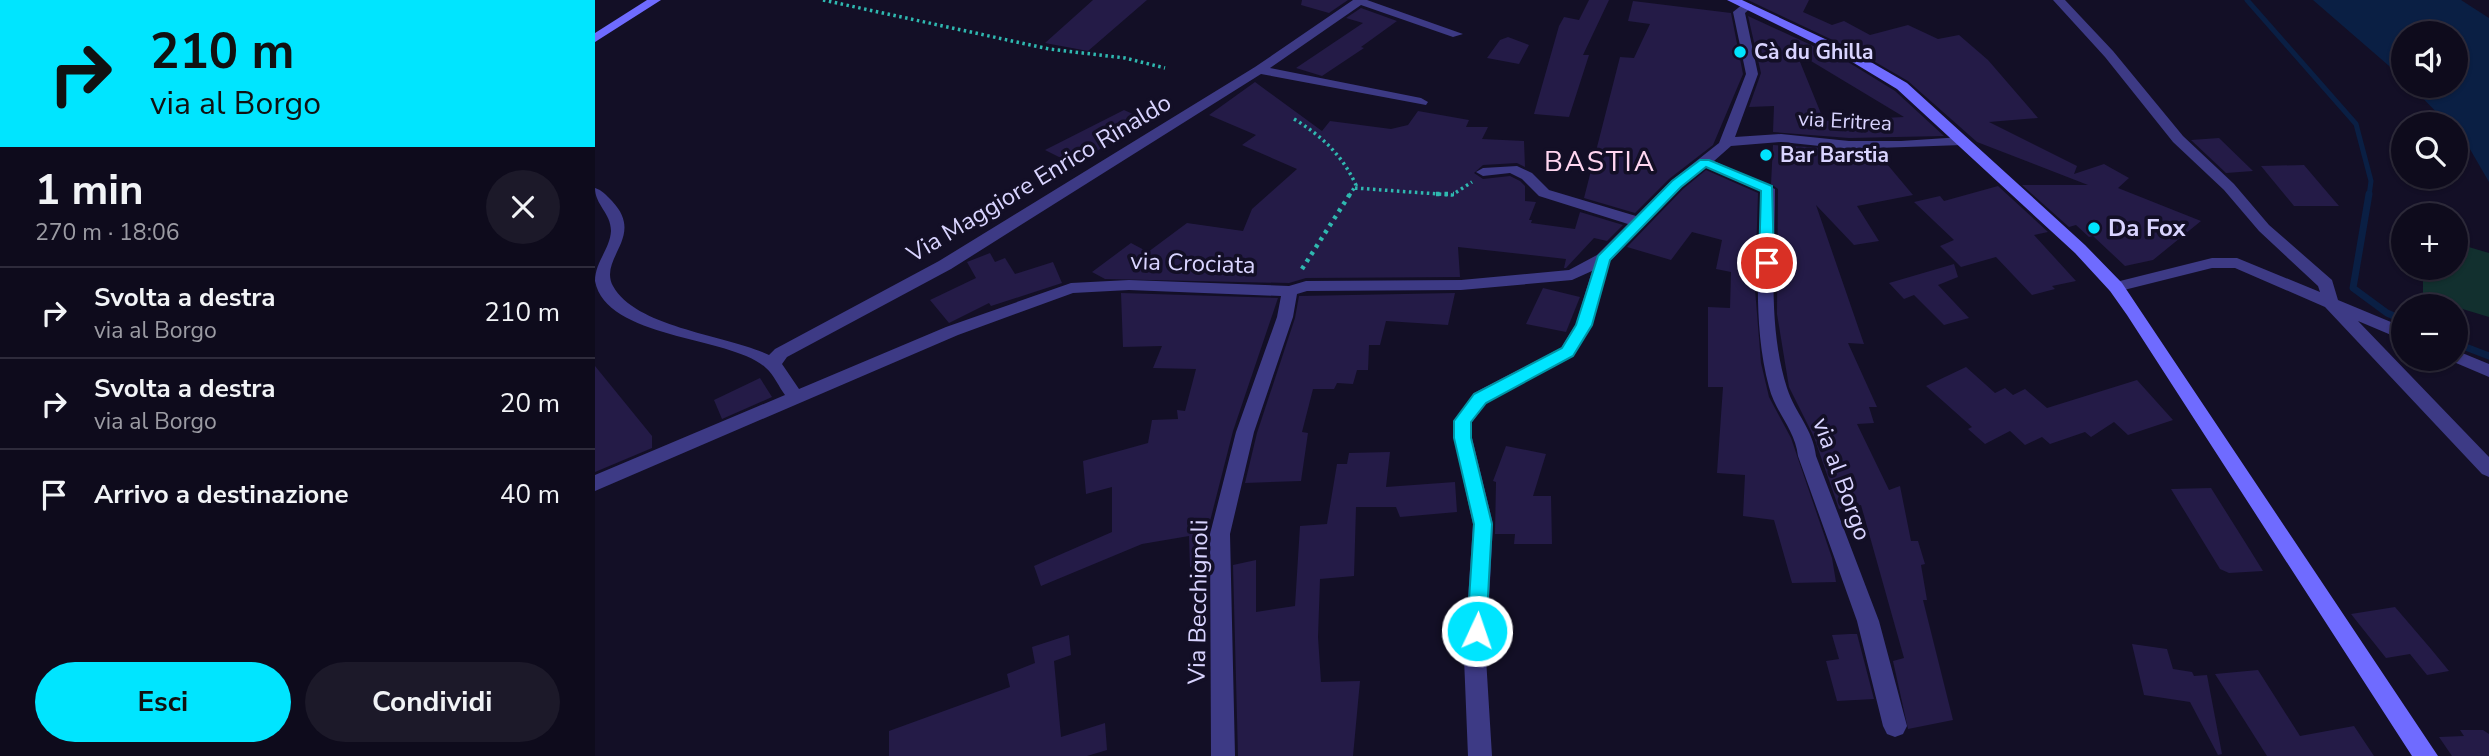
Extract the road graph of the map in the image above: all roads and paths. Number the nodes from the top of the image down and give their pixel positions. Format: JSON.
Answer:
{"nodes":[{"id":1,"x":655,"y":0,"type":"edge"},
{"id":2,"x":824,"y":0,"type":"edge"},
{"id":3,"x":2059,"y":0,"type":"edge"},
{"id":4,"x":1360,"y":1,"type":"edge"},
{"id":5,"x":1740,"y":3,"type":"edge"},
{"id":6,"x":1457,"y":34,"type":"dead end"},
{"id":7,"x":595,"y":38,"type":"edge"},
{"id":8,"x":1165,"y":68,"type":"dead end"},
{"id":9,"x":1259,"y":70,"type":"junction"},
{"id":10,"x":1421,"y":102,"type":"dead end"},
{"id":11,"x":1294,"y":119,"type":"dead end"},
{"id":12,"x":1962,"y":141,"type":"junction"},
{"id":13,"x":1727,"y":142,"type":"junction"},
{"id":14,"x":1705,"y":162,"type":"junction"},
{"id":15,"x":1483,"y":172,"type":"joint"},
{"id":16,"x":1355,"y":188,"type":"junction"},
{"id":17,"x":595,"y":192,"type":"edge"},
{"id":18,"x":1638,"y":222,"type":"junction"},
{"id":19,"x":1603,"y":259,"type":"junction"},
{"id":20,"x":2116,"y":287,"type":"junction"},
{"id":21,"x":1290,"y":291,"type":"junction"},
{"id":22,"x":2330,"y":302,"type":"junction"},
{"id":23,"x":2391,"y":329,"type":"edge"},
{"id":24,"x":2468,"y":362,"type":"edge"},
{"id":25,"x":772,"y":363,"type":"junction"},
{"id":26,"x":2489,"y":371,"type":"edge"},
{"id":27,"x":797,"y":399,"type":"junction"},
{"id":28,"x":2489,"y":469,"type":"edge"},
{"id":29,"x":595,"y":483,"type":"edge"},
{"id":30,"x":1895,"y":726,"type":"dead end"},
{"id":31,"x":1223,"y":756,"type":"edge"},
{"id":32,"x":1480,"y":756,"type":"edge"},
{"id":33,"x":2426,"y":756,"type":"edge"}],
"edges":[{"from":1,"to":7,"type":"main road"},
{"from":2,"to":8,"type":"path"},
{"from":3,"to":22,"type":"street"},
{"from":4,"to":6,"type":"street"},
{"from":4,"to":9,"type":"street","name":"Via Maggiore Enrico Rinaldo"},
{"from":5,"to":12,"type":"main road"},
{"from":5,"to":13,"type":"street"},
{"from":9,"to":10,"type":"street"},
{"from":9,"to":25,"type":"street","name":"Via Maggiore Enrico Rinaldo"},
{"from":11,"to":16,"type":"path"},
{"from":12,"to":13,"type":"street","name":"via Eritrea"},
{"from":12,"to":20,"type":"main road"},
{"from":13,"to":14,"type":"street"},
{"from":14,"to":18,"type":"street"},
{"from":14,"to":30,"type":"street","name":"via al Borgo"},
{"from":15,"to":16,"type":"path"},
{"from":15,"to":18,"type":"street"},
{"from":16,"to":21,"type":"path"},
{"from":17,"to":25,"type":"street"},
{"from":18,"to":19,"type":"street"},
{"from":19,"to":21,"type":"street","name":"via Crociata"},
{"from":19,"to":32,"type":"street"},
{"from":20,"to":22,"type":"street"},
{"from":20,"to":33,"type":"main road"},
{"from":21,"to":27,"type":"street","name":"via Crociata"},
{"from":21,"to":31,"type":"street","name":"Via Becchignoli"},
{"from":22,"to":23,"type":"street"},
{"from":22,"to":28,"type":"street"},
{"from":24,"to":26,"type":"street"},
{"from":25,"to":27,"type":"street"},
{"from":27,"to":29,"type":"street","name":"via Crociata"}]}
